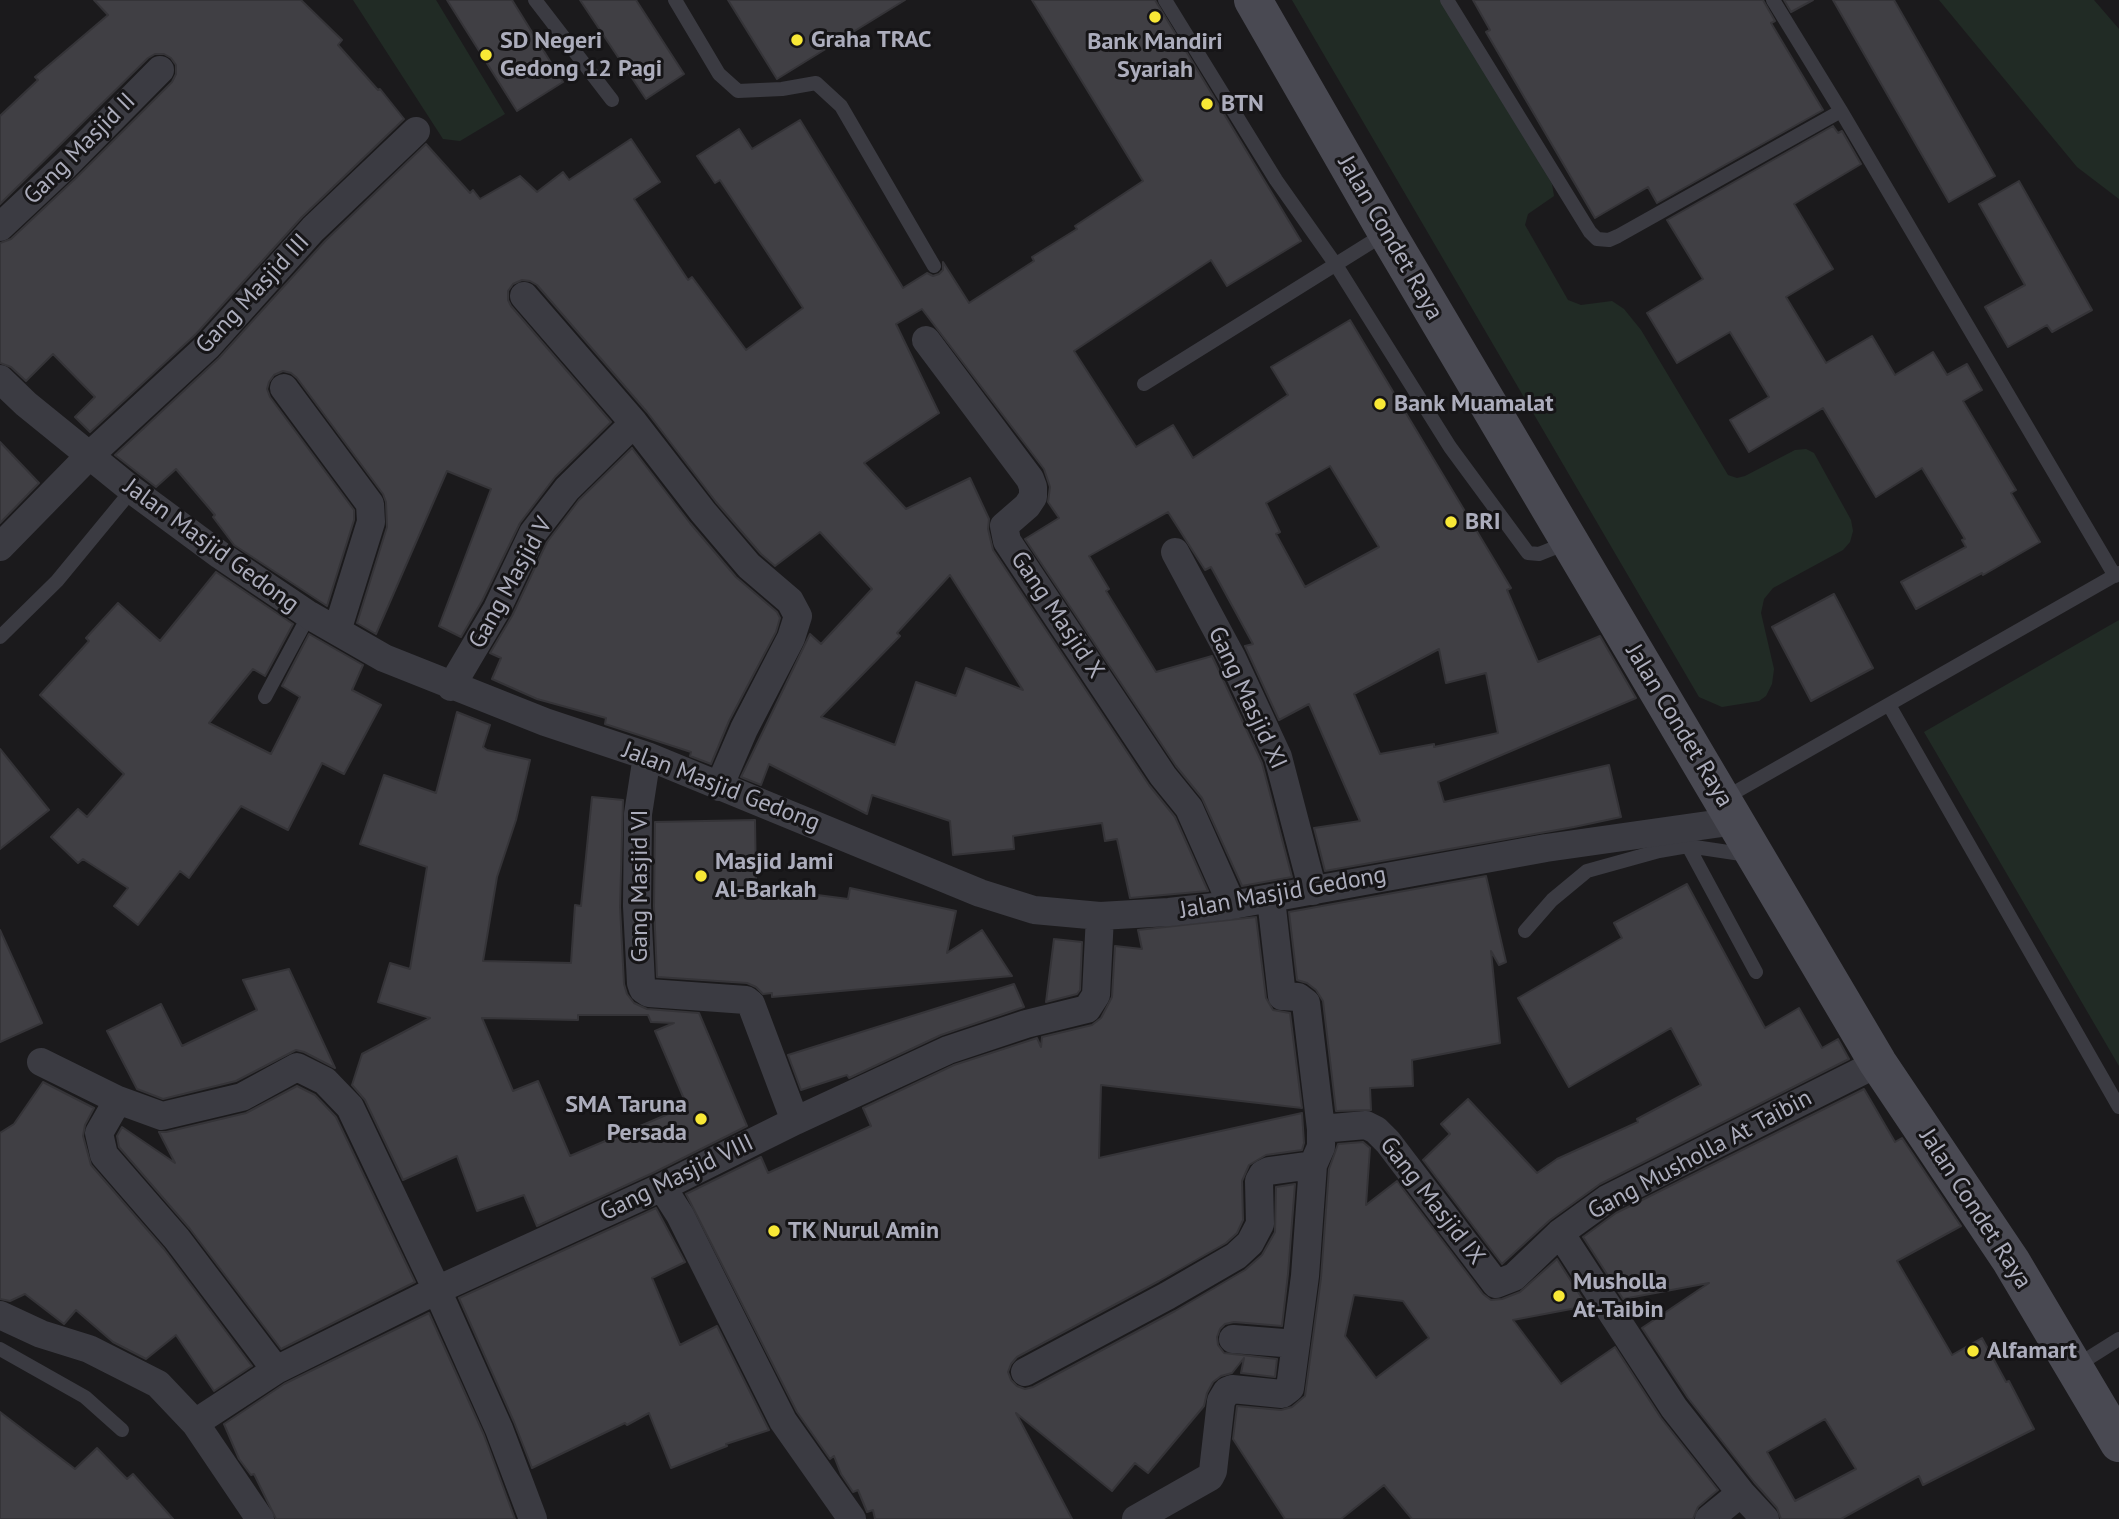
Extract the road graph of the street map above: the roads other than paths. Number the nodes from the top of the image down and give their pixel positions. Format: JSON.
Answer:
{"nodes":[{"id":1,"x":535,"y":0,"type":"edge"},
{"id":2,"x":676,"y":0,"type":"edge"},
{"id":3,"x":1165,"y":0,"type":"edge"},
{"id":4,"x":1253,"y":0,"type":"edge"},
{"id":5,"x":1447,"y":0,"type":"edge"},
{"id":6,"x":1773,"y":0,"type":"edge"},
{"id":7,"x":160,"y":70,"type":"dead end"},
{"id":8,"x":612,"y":100,"type":"dead end"},
{"id":9,"x":1841,"y":111,"type":"junction"},
{"id":10,"x":416,"y":131,"type":"dead end"},
{"id":11,"x":0,"y":227,"type":"edge"},
{"id":12,"x":1387,"y":233,"type":"junction"},
{"id":13,"x":1336,"y":265,"type":"junction"},
{"id":14,"x":934,"y":266,"type":"dead end"},
{"id":15,"x":524,"y":296,"type":"dead end"},
{"id":16,"x":926,"y":340,"type":"dead end"},
{"id":17,"x":0,"y":379,"type":"edge"},
{"id":18,"x":1144,"y":384,"type":"dead end"},
{"id":19,"x":284,"y":388,"type":"dead end"},
{"id":20,"x":634,"y":423,"type":"junction"},
{"id":21,"x":89,"y":456,"type":"junction"},
{"id":22,"x":132,"y":490,"type":"junction"},
{"id":23,"x":1570,"y":542,"type":"junction"},
{"id":24,"x":0,"y":547,"type":"edge"},
{"id":25,"x":1175,"y":552,"type":"dead end"},
{"id":26,"x":2117,"y":574,"type":"edge"},
{"id":27,"x":309,"y":615,"type":"junction"},
{"id":28,"x":337,"y":631,"type":"junction"},
{"id":29,"x":0,"y":638,"type":"edge"},
{"id":30,"x":452,"y":687,"type":"junction"},
{"id":31,"x":265,"y":697,"type":"dead end"},
{"id":32,"x":1889,"y":705,"type":"junction"},
{"id":33,"x":647,"y":756,"type":"junction"},
{"id":34,"x":719,"y":787,"type":"junction"},
{"id":35,"x":1729,"y":810,"type":"junction"},
{"id":36,"x":1688,"y":846,"type":"junction"},
{"id":37,"x":1756,"y":856,"type":"junction"},
{"id":38,"x":1313,"y":891,"type":"junction"},
{"id":39,"x":1271,"y":899,"type":"junction"},
{"id":40,"x":1232,"y":905,"type":"junction"},
{"id":41,"x":1100,"y":916,"type":"junction"},
{"id":42,"x":1525,"y":931,"type":"dead end"},
{"id":43,"x":1756,"y":972,"type":"dead end"},
{"id":44,"x":41,"y":1062,"type":"dead end"},
{"id":45,"x":1878,"y":1063,"type":"junction"},
{"id":46,"x":118,"y":1100,"type":"junction"},
{"id":47,"x":2119,"y":1107,"type":"edge"},
{"id":48,"x":795,"y":1121,"type":"junction"},
{"id":49,"x":1321,"y":1129,"type":"junction"},
{"id":50,"x":1313,"y":1165,"type":"junction"},
{"id":51,"x":662,"y":1187,"type":"junction"},
{"id":52,"x":1560,"y":1233,"type":"junction"},
{"id":53,"x":1496,"y":1284,"type":"joint"},
{"id":54,"x":437,"y":1290,"type":"junction"},
{"id":55,"x":0,"y":1315,"type":"edge"},
{"id":56,"x":1233,"y":1339,"type":"dead end"},
{"id":57,"x":2119,"y":1339,"type":"edge"},
{"id":58,"x":1296,"y":1344,"type":"junction"},
{"id":59,"x":0,"y":1349,"type":"edge"},
{"id":60,"x":2076,"y":1367,"type":"junction"},
{"id":61,"x":276,"y":1370,"type":"junction"},
{"id":62,"x":1025,"y":1372,"type":"dead end"},
{"id":63,"x":195,"y":1423,"type":"junction"},
{"id":64,"x":122,"y":1430,"type":"dead end"},
{"id":65,"x":2119,"y":1443,"type":"edge"},
{"id":66,"x":1741,"y":1493,"type":"junction"},
{"id":67,"x":260,"y":1519,"type":"edge"},
{"id":68,"x":533,"y":1519,"type":"edge"},
{"id":69,"x":852,"y":1519,"type":"edge"},
{"id":70,"x":1136,"y":1519,"type":"edge"},
{"id":71,"x":1709,"y":1519,"type":"edge"},
{"id":72,"x":1765,"y":1519,"type":"edge"}],
"edges":[{"from":1,"to":8,"type":"lane"},
{"from":2,"to":14,"type":"lane"},
{"from":3,"to":13,"type":"lane"},
{"from":4,"to":12,"type":"street","name":"Jalan Condet Raya"},
{"from":5,"to":9,"type":"lane"},
{"from":6,"to":9,"type":"lane"},
{"from":7,"to":11,"type":"street","name":"Gang Masjid II"},
{"from":9,"to":26,"type":"lane"},
{"from":10,"to":21,"type":"street","name":"Gang Masjid III"},
{"from":12,"to":13,"type":"lane"},
{"from":12,"to":23,"type":"street","name":"Jalan Condet Raya"},
{"from":13,"to":18,"type":"lane"},
{"from":13,"to":23,"type":"lane"},
{"from":15,"to":20,"type":"street"},
{"from":16,"to":40,"type":"street","name":"Gang Masjid X"},
{"from":17,"to":21,"type":"street","name":"Jalan Masjid Gedong"},
{"from":19,"to":28,"type":"street"},
{"from":20,"to":30,"type":"street","name":"Gang Masjid V"},
{"from":20,"to":34,"type":"street"},
{"from":21,"to":22,"type":"street","name":"Jalan Masjid Gedong"},
{"from":21,"to":24,"type":"street","name":"Gang Masjid III"},
{"from":22,"to":27,"type":"street","name":"Jalan Masjid Gedong"},
{"from":22,"to":29,"type":"lane"},
{"from":23,"to":35,"type":"street","name":"Jalan Condet Raya"},
{"from":25,"to":38,"type":"street","name":"Gang Masjid XI"},
{"from":26,"to":32,"type":"lane"},
{"from":27,"to":28,"type":"street","name":"Jalan Masjid Gedong"},
{"from":27,"to":31,"type":"lane"},
{"from":28,"to":30,"type":"street","name":"Jalan Masjid Gedong"},
{"from":30,"to":33,"type":"street","name":"Jalan Masjid Gedong"},
{"from":32,"to":35,"type":"lane"},
{"from":32,"to":47,"type":"lane"},
{"from":33,"to":34,"type":"street","name":"Jalan Masjid Gedong"},
{"from":33,"to":48,"type":"street","name":"Gang Masjid VI"},
{"from":34,"to":41,"type":"street","name":"Jalan Masjid Gedong"},
{"from":35,"to":37,"type":"street","name":"Jalan Condet Raya"},
{"from":35,"to":38,"type":"street","name":"Jalan Masjid Gedong"},
{"from":36,"to":37,"type":"lane"},
{"from":36,"to":42,"type":"lane"},
{"from":36,"to":43,"type":"lane"},
{"from":37,"to":45,"type":"street","name":"Jalan Condet Raya"},
{"from":38,"to":39,"type":"street","name":"Jalan Masjid Gedong"},
{"from":39,"to":40,"type":"street","name":"Jalan Masjid Gedong"},
{"from":39,"to":49,"type":"street"},
{"from":40,"to":41,"type":"street","name":"Jalan Masjid Gedong"},
{"from":41,"to":48,"type":"street","name":"Gang Masjid VIII"},
{"from":44,"to":46,"type":"street"},
{"from":45,"to":52,"type":"street","name":"Gang Musholla At Taibin"},
{"from":45,"to":60,"type":"street","name":"Jalan Condet Raya"},
{"from":46,"to":54,"type":"street"},
{"from":46,"to":61,"type":"street"},
{"from":48,"to":51,"type":"street","name":"Gang Masjid VIII"},
{"from":49,"to":50,"type":"street"},
{"from":49,"to":53,"type":"street","name":"Gang Masjid IX"},
{"from":50,"to":58,"type":"street"},
{"from":50,"to":62,"type":"street"},
{"from":51,"to":54,"type":"street","name":"Gang Masjid VIII"},
{"from":51,"to":69,"type":"street"},
{"from":52,"to":53,"type":"street","name":"Gang Musholla At Taibin"},
{"from":52,"to":66,"type":"street"},
{"from":54,"to":61,"type":"street","name":"Gang Masjid VIII"},
{"from":54,"to":68,"type":"street"},
{"from":55,"to":63,"type":"street"},
{"from":56,"to":58,"type":"street"},
{"from":57,"to":60,"type":"lane"},
{"from":58,"to":70,"type":"street"},
{"from":59,"to":64,"type":"lane"},
{"from":60,"to":65,"type":"street","name":"Jalan Condet Raya"},
{"from":61,"to":63,"type":"street","name":"Gang Masjid VIII"},
{"from":63,"to":67,"type":"street"},
{"from":66,"to":71,"type":"street"},
{"from":66,"to":72,"type":"street"}]}
